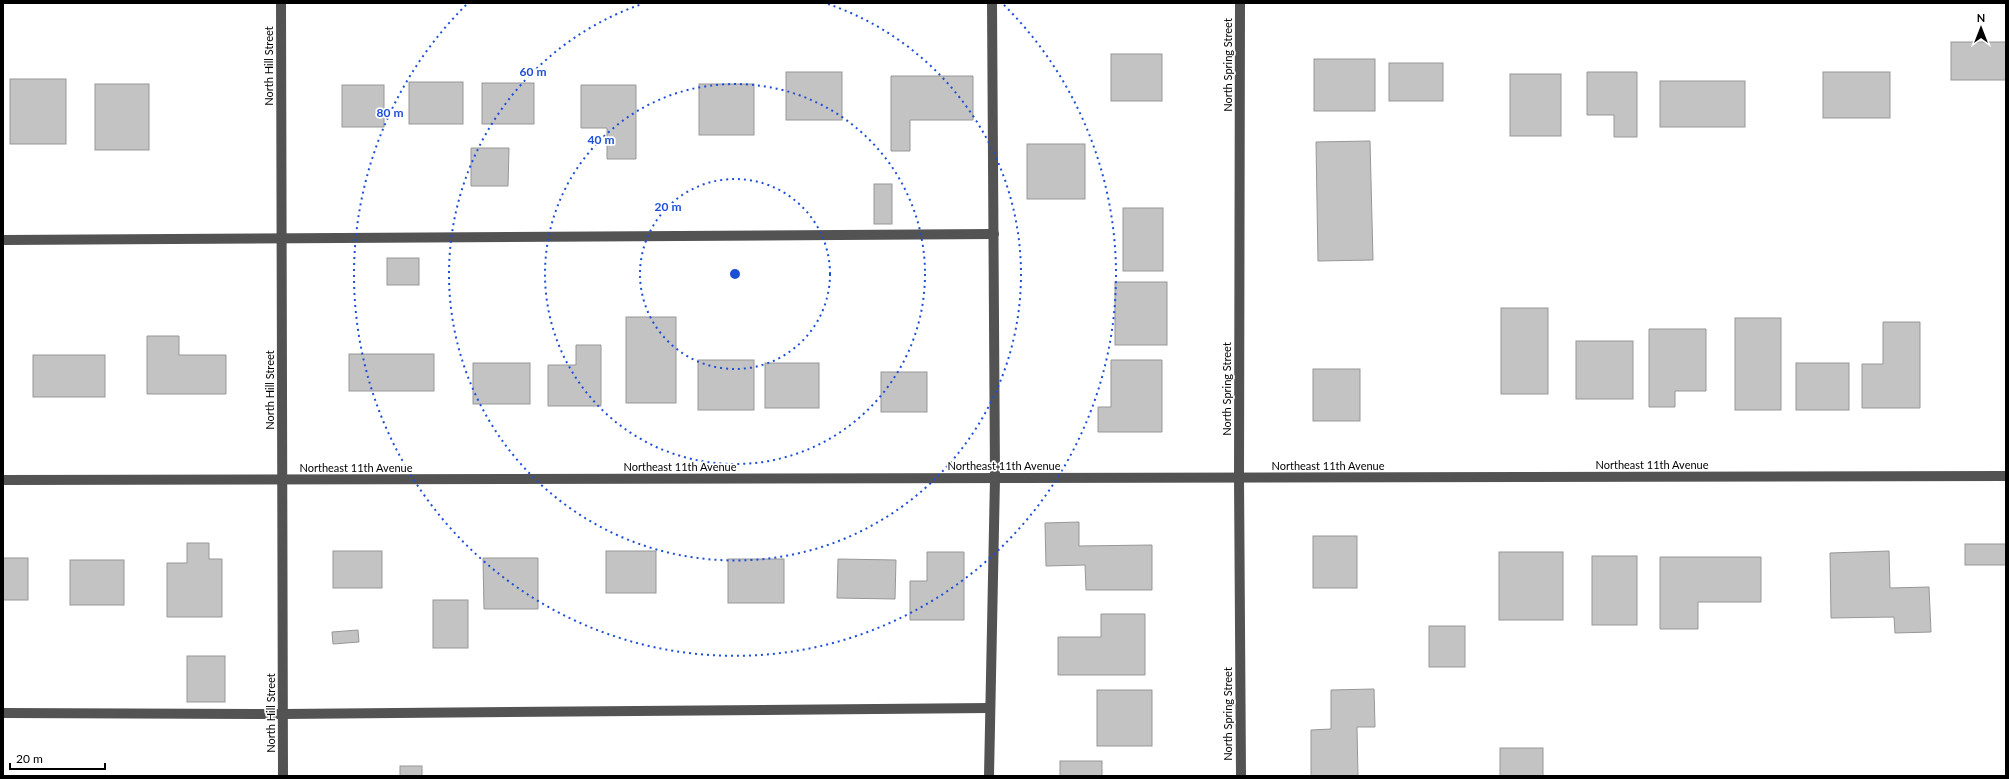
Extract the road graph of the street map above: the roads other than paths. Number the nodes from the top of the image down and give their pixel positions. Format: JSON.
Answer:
{"nodes":[{"id":1,"x":280,"y":3,"type":"edge"},
{"id":2,"x":992,"y":3,"type":"edge"},
{"id":3,"x":1240,"y":3,"type":"edge"},
{"id":4,"x":994,"y":234,"type":"junction"},
{"id":5,"x":281,"y":239,"type":"junction"},
{"id":6,"x":3,"y":240,"type":"edge"},
{"id":7,"x":2006,"y":476,"type":"edge"},
{"id":8,"x":995,"y":478,"type":"junction"},
{"id":9,"x":1239,"y":478,"type":"junction"},
{"id":10,"x":3,"y":480,"type":"edge"},
{"id":11,"x":283,"y":480,"type":"junction"},
{"id":12,"x":990,"y":708,"type":"junction"},
{"id":13,"x":3,"y":713,"type":"edge"},
{"id":14,"x":283,"y":714,"type":"junction"},
{"id":15,"x":283,"y":776,"type":"edge"},
{"id":16,"x":989,"y":776,"type":"edge"},
{"id":17,"x":1241,"y":776,"type":"edge"}],
"edges":[{"from":1,"to":5,"type":"street","name":"North Hill Street"},
{"from":2,"to":4,"type":"street"},
{"from":3,"to":9,"type":"street","name":"North Spring Street"},
{"from":4,"to":5,"type":"street"},
{"from":4,"to":8,"type":"street"},
{"from":5,"to":6,"type":"street"},
{"from":5,"to":11,"type":"street","name":"North Hill Street"},
{"from":7,"to":9,"type":"street","name":"Northeast 11th Avenue"},
{"from":8,"to":9,"type":"street","name":"Northeast 11th Avenue"},
{"from":8,"to":11,"type":"street","name":"Northeast 11th Avenue"},
{"from":8,"to":12,"type":"street"},
{"from":9,"to":17,"type":"street","name":"North Spring Street"},
{"from":10,"to":11,"type":"street","name":"Northeast 11th Avenue"},
{"from":11,"to":14,"type":"street","name":"North Hill Street"},
{"from":12,"to":14,"type":"street"},
{"from":12,"to":16,"type":"street"},
{"from":13,"to":14,"type":"street"},
{"from":14,"to":15,"type":"street","name":"North Hill Street"}]}
